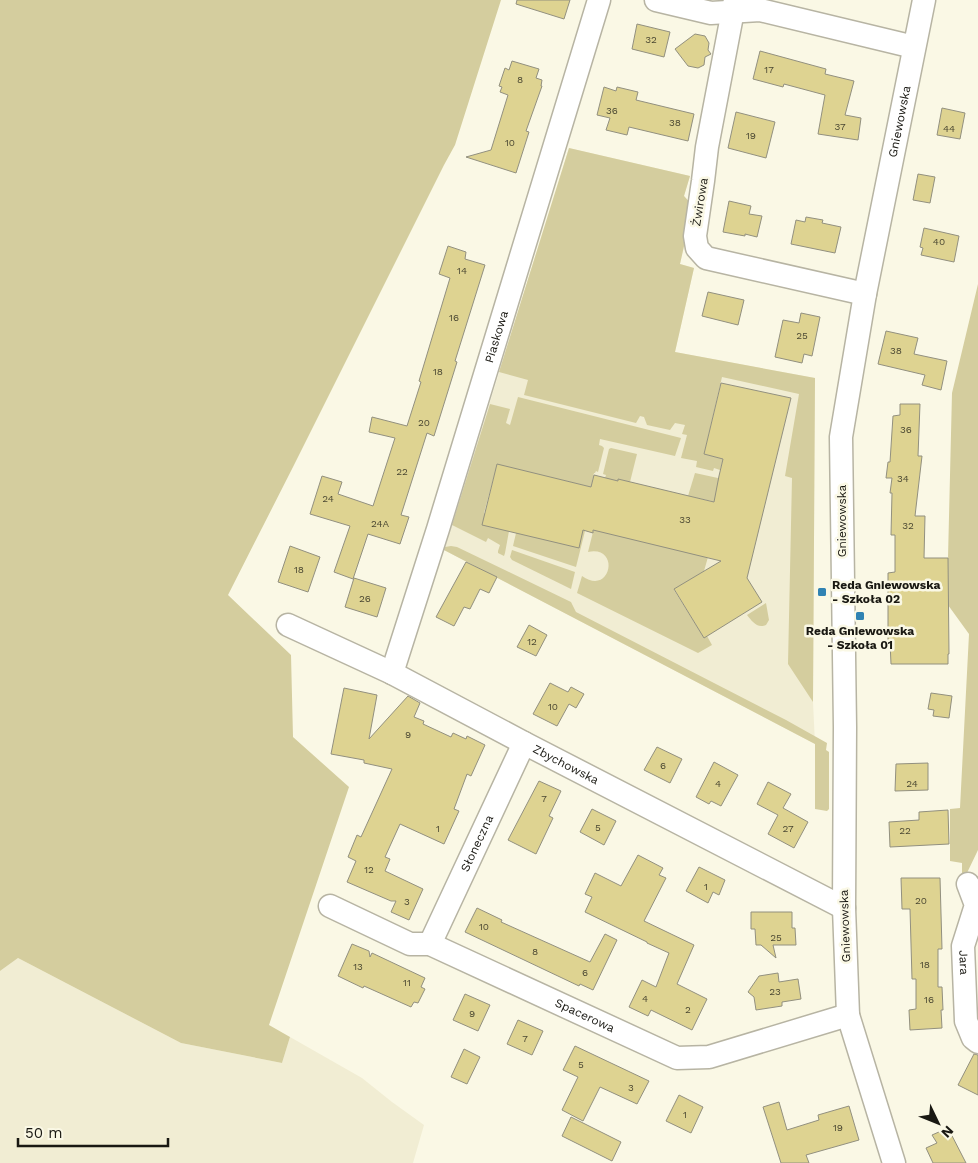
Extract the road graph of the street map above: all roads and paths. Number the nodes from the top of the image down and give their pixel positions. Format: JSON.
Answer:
{"nodes":[{"id":1,"x":599,"y":0,"type":"edge"},
{"id":2,"x":656,"y":0,"type":"edge"},
{"id":3,"x":924,"y":0,"type":"edge"},
{"id":4,"x":734,"y":6,"type":"edge"},
{"id":5,"x":914,"y":47,"type":"junction"},
{"id":6,"x":865,"y":294,"type":"junction"},
{"id":7,"x":288,"y":625,"type":"dead end"},
{"id":8,"x":392,"y":673,"type":"junction"},
{"id":9,"x":524,"y":743,"type":"junction"},
{"id":10,"x":968,"y":884,"type":"dead end"},
{"id":11,"x":330,"y":906,"type":"dead end"},
{"id":12,"x":844,"y":908,"type":"junction"},
{"id":13,"x":430,"y":944,"type":"junction"},
{"id":14,"x":848,"y":1015,"type":"junction"},
{"id":15,"x":978,"y":1042,"type":"edge"},
{"id":16,"x":894,"y":1163,"type":"edge"}],
"edges":[{"from":1,"to":8,"type":"street","name":"Piaskowa"},
{"from":2,"to":4,"type":"street"},
{"from":3,"to":5,"type":"street","name":"Gniewowska"},
{"from":4,"to":5,"type":"street"},
{"from":4,"to":6,"type":"street","name":"Żwirowa"},
{"from":5,"to":6,"type":"street","name":"Gniewowska"},
{"from":6,"to":12,"type":"street","name":"Gniewowska"},
{"from":7,"to":8,"type":"street","name":"Zbychowska"},
{"from":8,"to":9,"type":"street","name":"Zbychowska"},
{"from":9,"to":12,"type":"street","name":"Zbychowska"},
{"from":9,"to":13,"type":"street","name":"Słoneczna"},
{"from":10,"to":15,"type":"street","name":"Jara"},
{"from":11,"to":13,"type":"street","name":"Spacerowa"},
{"from":12,"to":14,"type":"street","name":"Gniewowska"},
{"from":13,"to":14,"type":"street","name":"Spacerowa"},
{"from":14,"to":16,"type":"street","name":"Gniewowska"}]}
